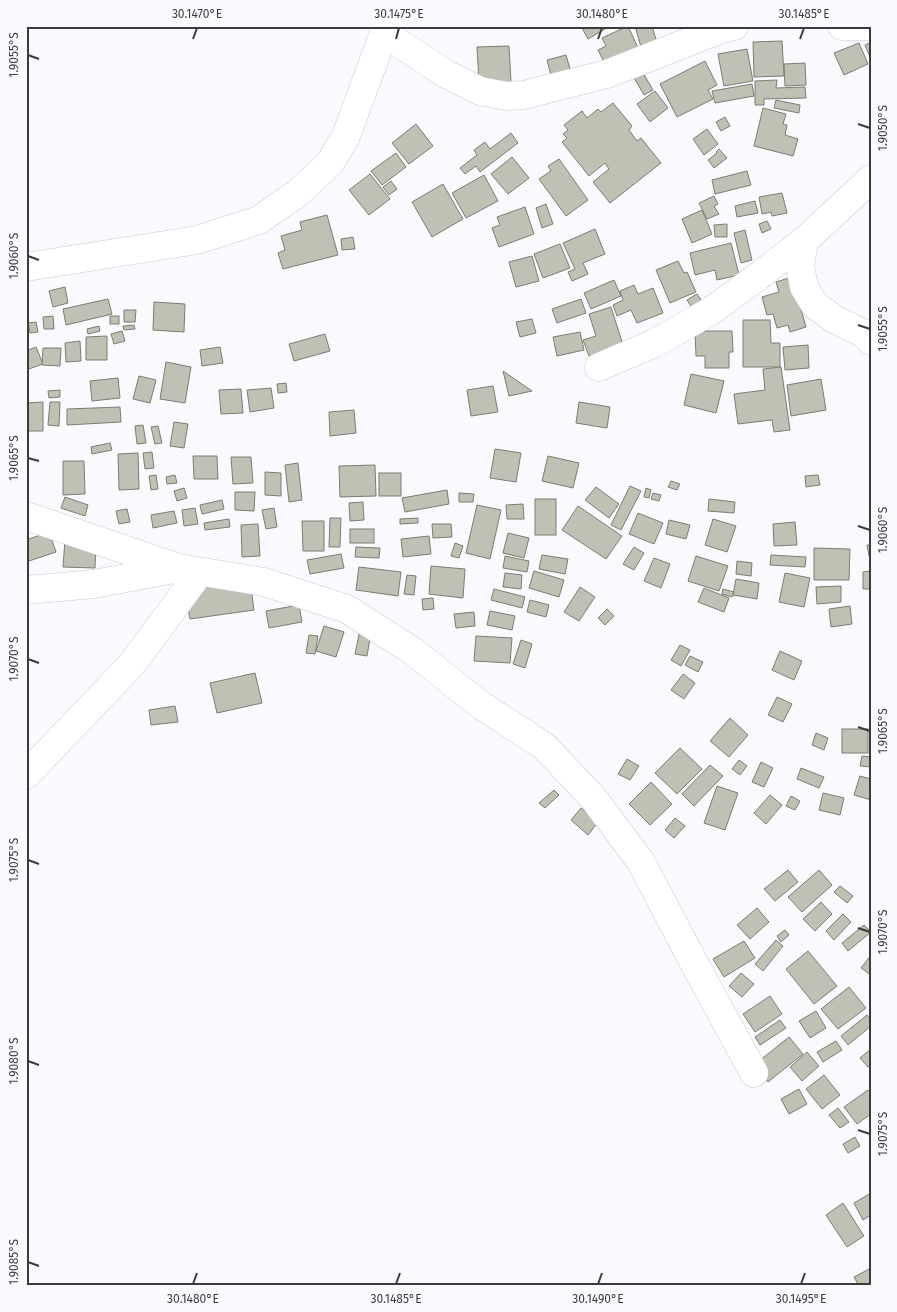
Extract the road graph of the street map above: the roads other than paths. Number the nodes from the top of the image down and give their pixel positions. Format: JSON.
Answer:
{"nodes":[{"id":1,"x":734,"y":26,"type":"edge"},
{"id":2,"x":842,"y":26,"type":"edge"},
{"id":3,"x":871,"y":26,"type":"edge"},
{"id":4,"x":384,"y":29,"type":"edge"},
{"id":5,"x":871,"y":179,"type":"edge"},
{"id":6,"x":804,"y":241,"type":"junction"},
{"id":7,"x":26,"y":267,"type":"edge"},
{"id":8,"x":871,"y":341,"type":"edge"},
{"id":9,"x":599,"y":367,"type":"dead end"},
{"id":10,"x":26,"y":516,"type":"edge"},
{"id":11,"x":190,"y":570,"type":"junction"},
{"id":12,"x":26,"y":590,"type":"edge"},
{"id":13,"x":26,"y":775,"type":"edge"},
{"id":14,"x":754,"y":1073,"type":"dead end"}],
"edges":[{"from":1,"to":4,"type":"street"},
{"from":2,"to":3,"type":"street"},
{"from":4,"to":7,"type":"street"},
{"from":5,"to":6,"type":"street"},
{"from":6,"to":8,"type":"street"},
{"from":6,"to":9,"type":"street"},
{"from":10,"to":11,"type":"street"},
{"from":11,"to":12,"type":"street"},
{"from":11,"to":13,"type":"street"},
{"from":11,"to":14,"type":"street"}]}
